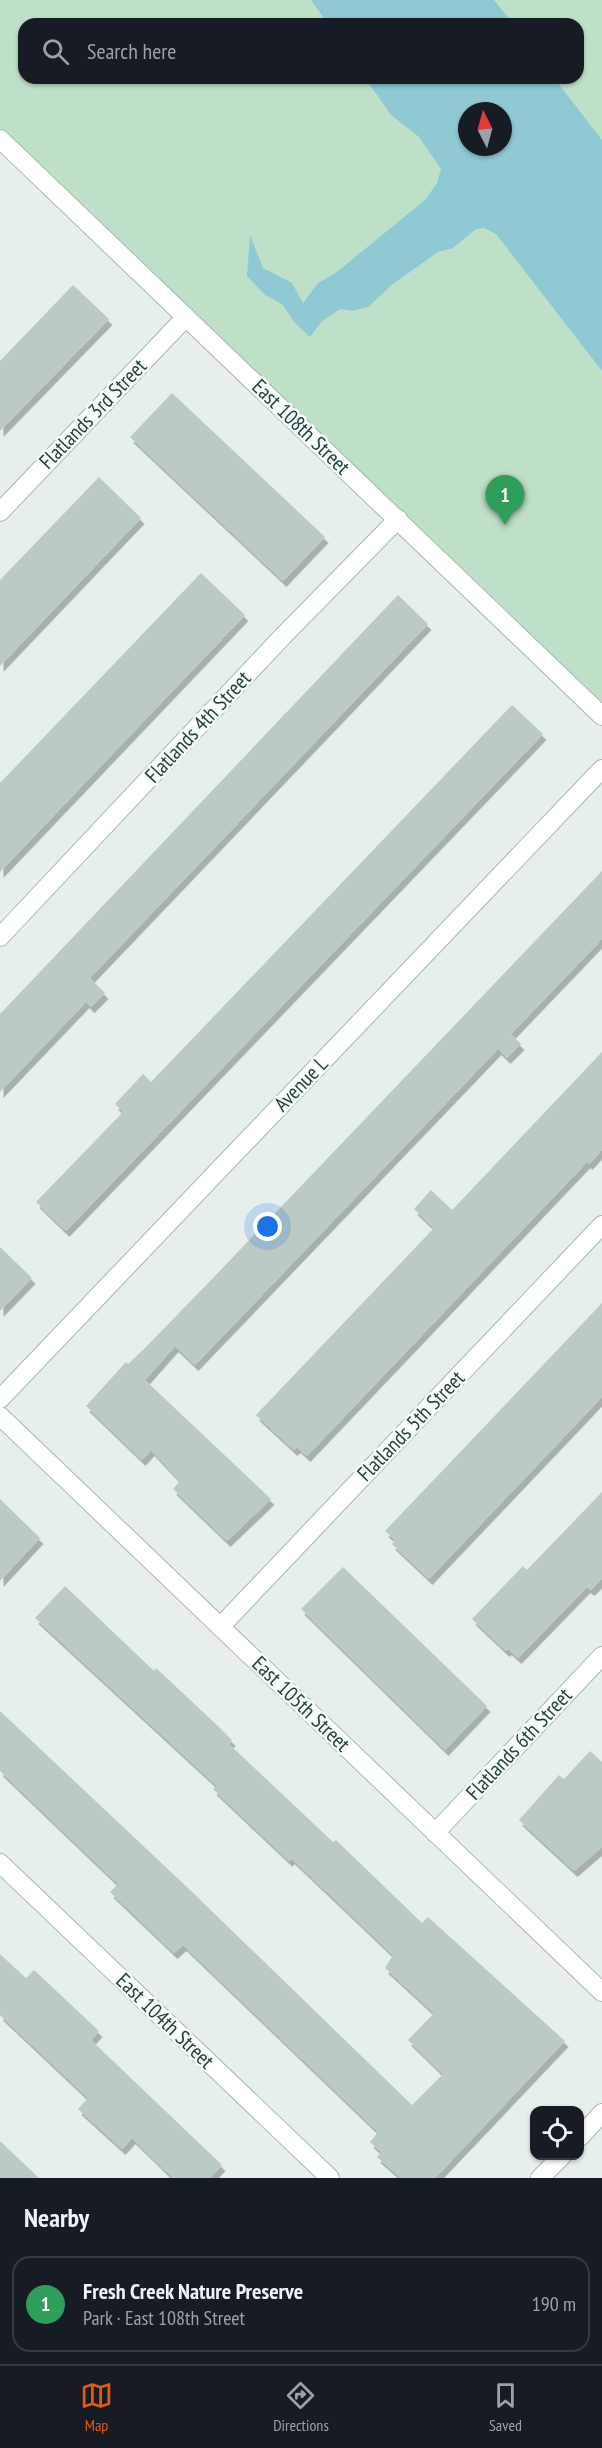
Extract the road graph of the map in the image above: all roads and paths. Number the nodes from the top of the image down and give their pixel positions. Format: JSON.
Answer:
{"nodes":[{"id":1,"x":0,"y":139,"type":"edge"},
{"id":2,"x":186,"y":317,"type":"junction"},
{"id":3,"x":0,"y":512,"type":"edge"},
{"id":4,"x":398,"y":519,"type":"junction"},
{"id":5,"x":602,"y":716,"type":"edge"},
{"id":6,"x":602,"y":769,"type":"edge"},
{"id":7,"x":0,"y":937,"type":"edge"},
{"id":8,"x":602,"y":1225,"type":"edge"},
{"id":9,"x":0,"y":1399,"type":"edge"},
{"id":10,"x":0,"y":1416,"type":"edge"},
{"id":11,"x":220,"y":1627,"type":"junction"},
{"id":12,"x":602,"y":1656,"type":"edge"},
{"id":13,"x":435,"y":1833,"type":"junction"},
{"id":14,"x":0,"y":1863,"type":"edge"},
{"id":15,"x":602,"y":1992,"type":"edge"},
{"id":16,"x":602,"y":2113,"type":"edge"},
{"id":17,"x":584,"y":2132,"type":"edge"},
{"id":18,"x":557,"y":2160,"type":"edge"},
{"id":19,"x":330,"y":2178,"type":"edge"},
{"id":20,"x":540,"y":2178,"type":"edge"}],
"edges":[{"from":1,"to":2,"type":"street","name":"East 108th Street"},
{"from":2,"to":3,"type":"street","name":"Flatlands 3rd Street"},
{"from":2,"to":4,"type":"street","name":"East 108th Street"},
{"from":4,"to":5,"type":"street","name":"East 108th Street"},
{"from":4,"to":7,"type":"street","name":"Flatlands 4th Street"},
{"from":6,"to":9,"type":"street","name":"Avenue L"},
{"from":8,"to":11,"type":"street","name":"Flatlands 5th Street"},
{"from":10,"to":11,"type":"street","name":"East 105th Street"},
{"from":11,"to":13,"type":"street","name":"East 105th Street"},
{"from":12,"to":13,"type":"street","name":"Flatlands 6th Street"},
{"from":13,"to":15,"type":"street","name":"East 105th Street"},
{"from":14,"to":19,"type":"street","name":"East 104th Street"},
{"from":16,"to":17,"type":"street"},
{"from":18,"to":20,"type":"street"}]}
